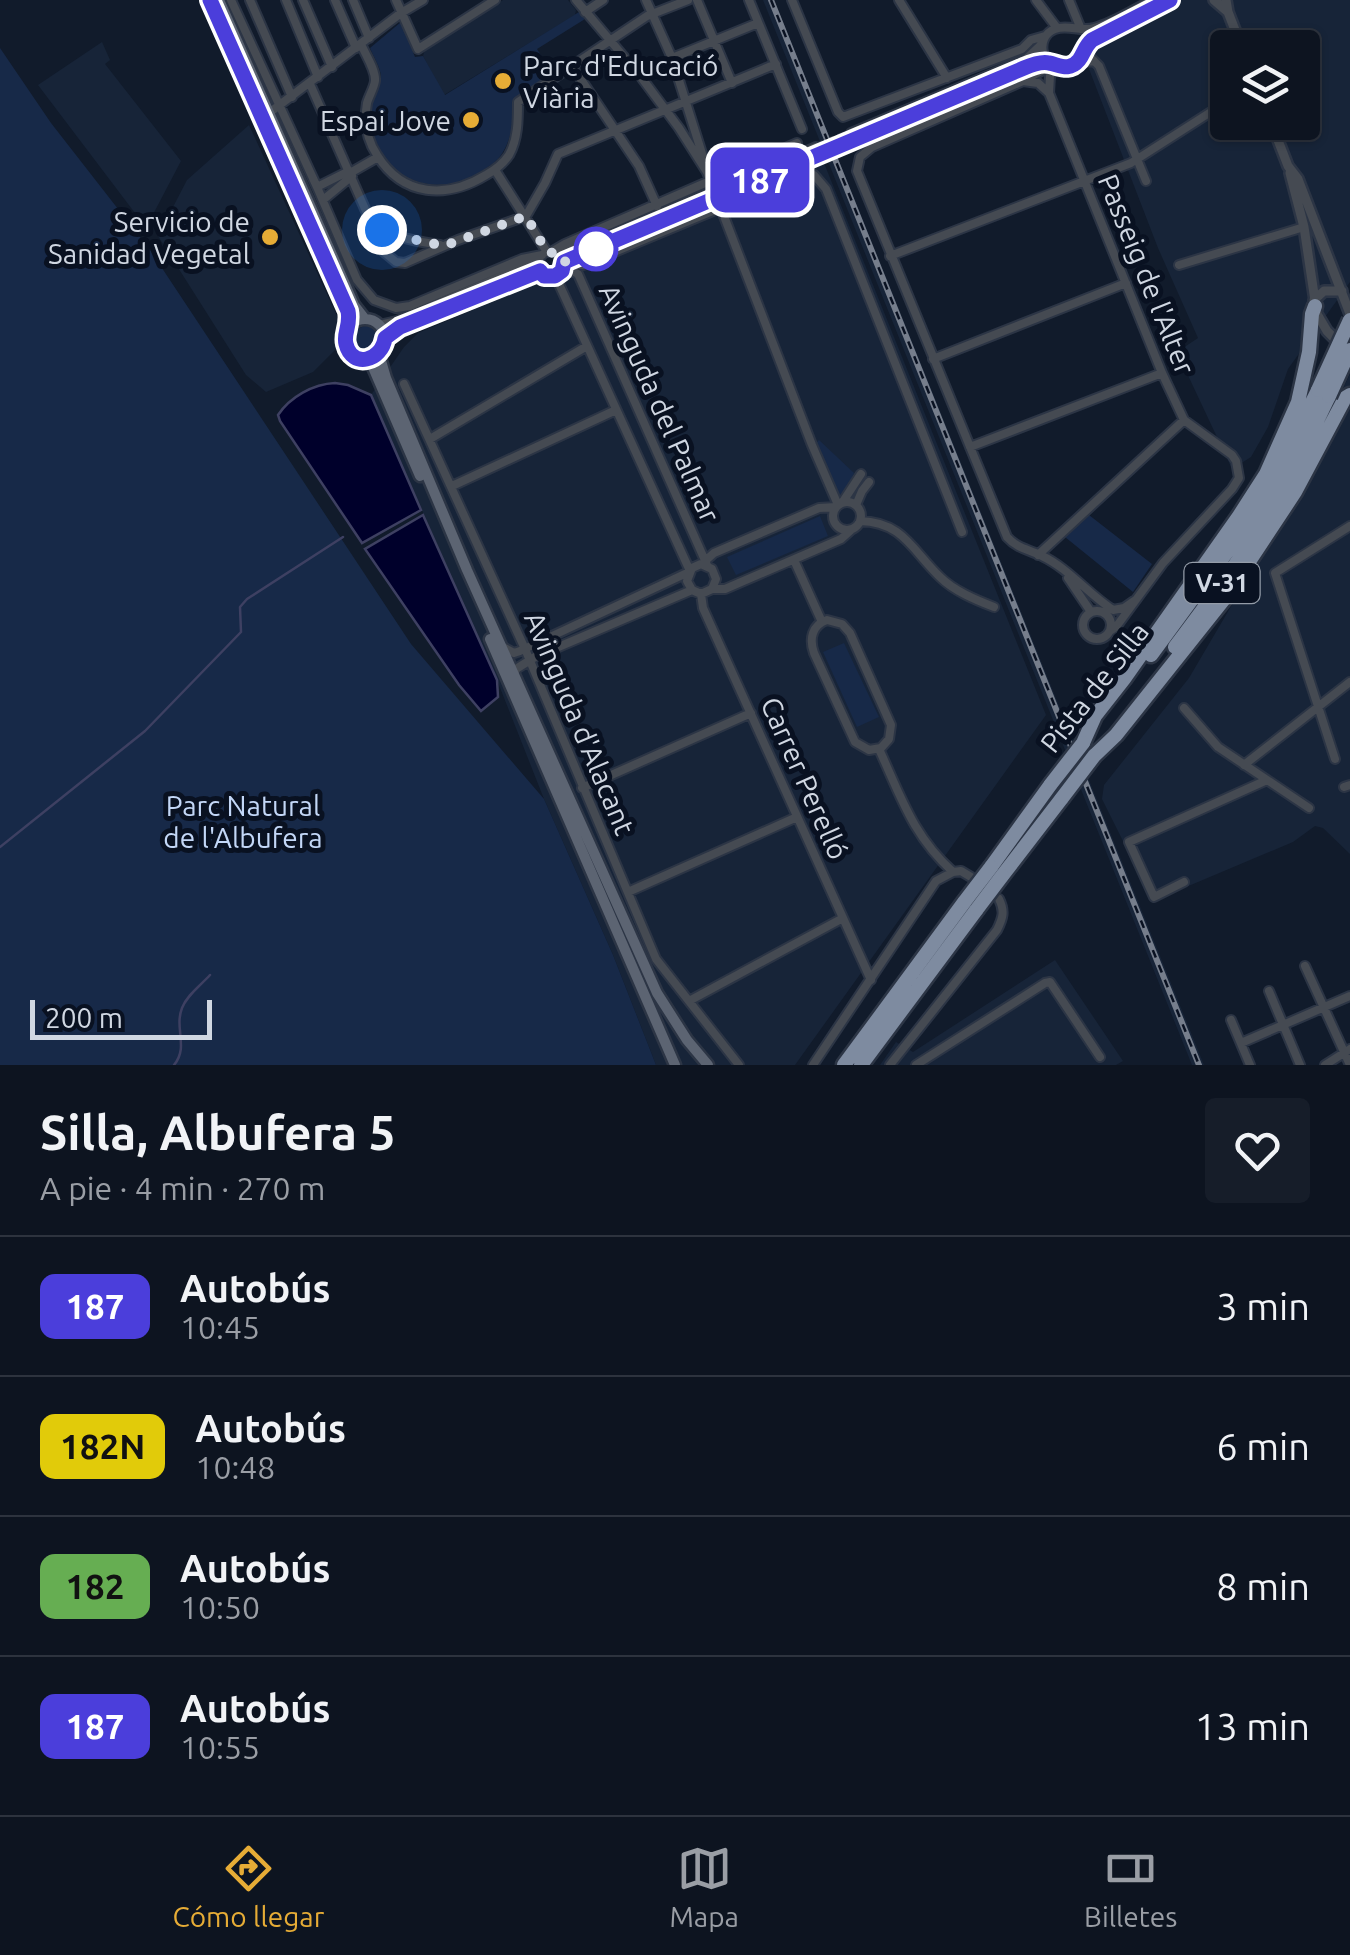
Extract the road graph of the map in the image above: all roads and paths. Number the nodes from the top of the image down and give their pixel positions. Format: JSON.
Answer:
{"nodes":[{"id":1,"x":210,"y":0,"type":"edge"},
{"id":2,"x":219,"y":0,"type":"edge"},
{"id":3,"x":231,"y":0,"type":"edge"},
{"id":4,"x":250,"y":0,"type":"edge"},
{"id":5,"x":286,"y":0,"type":"edge"},
{"id":6,"x":303,"y":0,"type":"edge"},
{"id":7,"x":335,"y":0,"type":"edge"},
{"id":8,"x":353,"y":0,"type":"edge"},
{"id":9,"x":396,"y":0,"type":"edge"},
{"id":10,"x":423,"y":0,"type":"edge"},
{"id":11,"x":494,"y":0,"type":"edge"},
{"id":12,"x":576,"y":0,"type":"edge"},
{"id":13,"x":602,"y":0,"type":"edge"},
{"id":14,"x":646,"y":0,"type":"edge"},
{"id":15,"x":688,"y":0,"type":"edge"},
{"id":16,"x":698,"y":0,"type":"edge"},
{"id":17,"x":749,"y":0,"type":"edge"},
{"id":18,"x":792,"y":0,"type":"edge"},
{"id":19,"x":914,"y":0,"type":"edge"},
{"id":20,"x":1036,"y":0,"type":"edge"},
{"id":21,"x":1069,"y":0,"type":"edge"},
{"id":22,"x":1153,"y":0,"type":"edge"},
{"id":23,"x":1170,"y":0,"type":"edge"},
{"id":24,"x":1214,"y":0,"type":"edge"},
{"id":25,"x":1226,"y":0,"type":"edge"},
{"id":26,"x":901,"y":2,"type":"edge"},
{"id":27,"x":586,"y":12,"type":"junction"},
{"id":28,"x":1228,"y":12,"type":"junction"},
{"id":29,"x":401,"y":13,"type":"junction"},
{"id":30,"x":652,"y":14,"type":"junction"},
{"id":31,"x":758,"y":23,"type":"junction"},
{"id":32,"x":1078,"y":30,"type":"junction"},
{"id":33,"x":1235,"y":30,"type":"edge"},
{"id":34,"x":1048,"y":35,"type":"junction"},
{"id":35,"x":610,"y":41,"type":"junction"},
{"id":36,"x":715,"y":42,"type":"junction"},
{"id":37,"x":362,"y":44,"type":"junction"},
{"id":38,"x":1083,"y":49,"type":"junction"},
{"id":39,"x":672,"y":58,"type":"junction"},
{"id":40,"x":1094,"y":61,"type":"junction"},
{"id":41,"x":1076,"y":63,"type":"junction"},
{"id":42,"x":776,"y":64,"type":"junction"},
{"id":43,"x":1052,"y":64,"type":"junction"},
{"id":44,"x":572,"y":66,"type":"junction"},
{"id":45,"x":332,"y":67,"type":"junction"},
{"id":46,"x":947,"y":78,"type":"junction"},
{"id":47,"x":314,"y":80,"type":"junction"},
{"id":48,"x":1023,"y":81,"type":"junction"},
{"id":49,"x":732,"y":83,"type":"junction"},
{"id":50,"x":1049,"y":93,"type":"junction"},
{"id":51,"x":292,"y":97,"type":"junction"},
{"id":52,"x":687,"y":102,"type":"junction"},
{"id":53,"x":275,"y":110,"type":"junction"},
{"id":54,"x":666,"y":111,"type":"junction"},
{"id":55,"x":1210,"y":113,"type":"edge"},
{"id":56,"x":802,"y":129,"type":"dead end"},
{"id":57,"x":616,"y":130,"type":"junction"},
{"id":58,"x":1278,"y":140,"type":"edge"},
{"id":59,"x":797,"y":143,"type":"dead end"},
{"id":60,"x":817,"y":151,"type":"tunnel mouth"},
{"id":61,"x":378,"y":157,"type":"junction"},
{"id":62,"x":1138,"y":159,"type":"junction"},
{"id":63,"x":1288,"y":166,"type":"junction"},
{"id":64,"x":495,"y":170,"type":"junction"},
{"id":65,"x":351,"y":173,"type":"junction"},
{"id":66,"x":709,"y":177,"type":"junction"},
{"id":67,"x":1084,"y":180,"type":"junction"},
{"id":68,"x":1146,"y":181,"type":"dead end"},
{"id":69,"x":317,"y":187,"type":"junction"},
{"id":70,"x":724,"y":191,"type":"dead end"},
{"id":71,"x":323,"y":200,"type":"junction"},
{"id":72,"x":657,"y":206,"type":"junction"},
{"id":73,"x":720,"y":207,"type":"junction"},
{"id":74,"x":526,"y":216,"type":"junction"},
{"id":75,"x":374,"y":224,"type":"junction"},
{"id":76,"x":1304,"y":227,"type":"junction"},
{"id":77,"x":444,"y":246,"type":"junction"},
{"id":78,"x":547,"y":254,"type":"junction"},
{"id":79,"x":890,"y":256,"type":"junction"},
{"id":80,"x":563,"y":264,"type":"junction"},
{"id":81,"x":1179,"y":265,"type":"dead end"},
{"id":82,"x":540,"y":271,"type":"junction"},
{"id":83,"x":551,"y":277,"type":"junction"},
{"id":84,"x":1126,"y":283,"type":"junction"},
{"id":85,"x":1342,"y":291,"type":"junction"},
{"id":86,"x":1314,"y":303,"type":"junction"},
{"id":87,"x":1350,"y":314,"type":"edge"},
{"id":88,"x":365,"y":319,"type":"junction"},
{"id":89,"x":379,"y":325,"type":"junction"},
{"id":90,"x":1324,"y":325,"type":"junction"},
{"id":91,"x":349,"y":328,"type":"junction"},
{"id":92,"x":385,"y":338,"type":"junction"},
{"id":93,"x":587,"y":346,"type":"junction"},
{"id":94,"x":1350,"y":351,"type":"edge"},
{"id":95,"x":379,"y":354,"type":"junction"},
{"id":96,"x":933,"y":359,"type":"junction"},
{"id":97,"x":367,"y":360,"type":"junction"},
{"id":98,"x":1162,"y":373,"type":"junction"},
{"id":99,"x":404,"y":384,"type":"dead end"},
{"id":100,"x":1323,"y":393,"type":"junction"},
{"id":101,"x":1350,"y":395,"type":"edge"},
{"id":102,"x":616,"y":410,"type":"junction"},
{"id":103,"x":1184,"y":420,"type":"junction"},
{"id":104,"x":430,"y":439,"type":"junction"},
{"id":105,"x":970,"y":447,"type":"junction"},
{"id":106,"x":860,"y":474,"type":"dead end"},
{"id":107,"x":870,"y":482,"type":"dead end"},
{"id":108,"x":452,"y":486,"type":"junction"},
{"id":109,"x":677,"y":495,"type":"junction"},
{"id":110,"x":659,"y":503,"type":"junction"},
{"id":111,"x":839,"y":505,"type":"junction"},
{"id":112,"x":856,"y":505,"type":"junction"},
{"id":113,"x":860,"y":521,"type":"junction"},
{"id":114,"x":1350,"y":526,"type":"edge"},
{"id":115,"x":851,"y":530,"type":"junction"},
{"id":116,"x":962,"y":532,"type":"dead end"},
{"id":117,"x":1038,"y":555,"type":"junction"},
{"id":118,"x":794,"y":560,"type":"junction"},
{"id":119,"x":705,"y":563,"type":"junction"},
{"id":120,"x":1062,"y":570,"type":"junction"},
{"id":121,"x":689,"y":571,"type":"junction"},
{"id":122,"x":712,"y":589,"type":"junction"},
{"id":123,"x":697,"y":592,"type":"junction"},
{"id":124,"x":1134,"y":601,"type":"junction"},
{"id":125,"x":994,"y":607,"type":"dead end"},
{"id":126,"x":1097,"y":608,"type":"junction"},
{"id":127,"x":822,"y":622,"type":"junction"},
{"id":128,"x":1110,"y":631,"type":"junction"},
{"id":129,"x":501,"y":646,"type":"junction"},
{"id":130,"x":525,"y":649,"type":"junction"},
{"id":131,"x":529,"y":661,"type":"junction"},
{"id":132,"x":514,"y":675,"type":"junction"},
{"id":133,"x":1350,"y":682,"type":"edge"},
{"id":134,"x":1184,"y":708,"type":"dead end"},
{"id":135,"x":1318,"y":708,"type":"junction"},
{"id":136,"x":751,"y":713,"type":"junction"},
{"id":137,"x":1082,"y":743,"type":"junction"},
{"id":138,"x":879,"y":749,"type":"junction"},
{"id":139,"x":1094,"y":756,"type":"junction"},
{"id":140,"x":1336,"y":759,"type":"dead end"},
{"id":141,"x":1244,"y":765,"type":"junction"},
{"id":142,"x":1267,"y":780,"type":"junction"},
{"id":143,"x":582,"y":788,"type":"junction"},
{"id":144,"x":1308,"y":808,"type":"dead end"},
{"id":145,"x":797,"y":816,"type":"junction"},
{"id":146,"x":996,"y":871,"type":"junction"},
{"id":147,"x":953,"y":872,"type":"junction"},
{"id":148,"x":971,"y":877,"type":"dead end"},
{"id":149,"x":1184,"y":882,"type":"dead end"},
{"id":150,"x":628,"y":892,"type":"junction"},
{"id":151,"x":1000,"y":899,"type":"dead end"},
{"id":152,"x":971,"y":905,"type":"junction"},
{"id":153,"x":842,"y":918,"type":"junction"},
{"id":154,"x":1305,"y":966,"type":"dead end"},
{"id":155,"x":871,"y":980,"type":"junction"},
{"id":156,"x":1269,"y":991,"type":"dead end"},
{"id":157,"x":652,"y":996,"type":"junction"},
{"id":158,"x":1350,"y":996,"type":"edge"},
{"id":159,"x":689,"y":1002,"type":"junction"},
{"id":160,"x":1324,"y":1007,"type":"junction"},
{"id":161,"x":1231,"y":1020,"type":"dead end"},
{"id":162,"x":1283,"y":1024,"type":"junction"},
{"id":163,"x":1241,"y":1043,"type":"junction"},
{"id":164,"x":1347,"y":1051,"type":"edge"},
{"id":165,"x":1100,"y":1057,"type":"dead end"},
{"id":166,"x":896,"y":1063,"type":"edge"},
{"id":167,"x":675,"y":1065,"type":"edge"},
{"id":168,"x":708,"y":1065,"type":"edge"},
{"id":169,"x":738,"y":1065,"type":"edge"},
{"id":170,"x":813,"y":1065,"type":"edge"},
{"id":171,"x":844,"y":1065,"type":"edge"},
{"id":172,"x":861,"y":1065,"type":"edge"},
{"id":173,"x":916,"y":1065,"type":"edge"},
{"id":174,"x":1250,"y":1065,"type":"edge"},
{"id":175,"x":1300,"y":1065,"type":"edge"},
{"id":176,"x":1325,"y":1065,"type":"edge"},
{"id":177,"x":1350,"y":1065,"type":"edge"}],
"edges":[{"from":1,"to":91,"type":"main road"},
{"from":2,"to":53,"type":"main road"},
{"from":3,"to":53,"type":"street"},
{"from":4,"to":51,"type":"street"},
{"from":5,"to":47,"type":"street"},
{"from":6,"to":45,"type":"street"},
{"from":7,"to":37,"type":"street"},
{"from":8,"to":37,"type":"street"},
{"from":9,"to":29,"type":"street"},
{"from":10,"to":29,"type":"street"},
{"from":11,"to":29,"type":"street"},
{"from":12,"to":27,"type":"street"},
{"from":13,"to":27,"type":"street"},
{"from":14,"to":30,"type":"street"},
{"from":15,"to":30,"type":"street"},
{"from":16,"to":36,"type":"street"},
{"from":17,"to":31,"type":"street"},
{"from":18,"to":46,"type":"street"},
{"from":19,"to":26,"type":"street"},
{"from":20,"to":34,"type":"street"},
{"from":21,"to":32,"type":"street"},
{"from":22,"to":32,"type":"street"},
{"from":23,"to":38,"type":"street"},
{"from":24,"to":28,"type":"street"},
{"from":25,"to":28,"type":"street"},
{"from":26,"to":46,"type":"street"},
{"from":27,"to":35,"type":"street"},
{"from":28,"to":33,"type":"street"},
{"from":29,"to":37,"type":"street"},
{"from":30,"to":35,"type":"street"},
{"from":30,"to":39,"type":"street"},
{"from":31,"to":36,"type":"street"},
{"from":31,"to":42,"type":"street"},
{"from":32,"to":34,"type":"street"},
{"from":32,"to":38,"type":"street"},
{"from":34,"to":43,"type":"street"},
{"from":34,"to":43,"type":"street"},
{"from":34,"to":46,"type":"street"},
{"from":35,"to":44,"type":"street"},
{"from":35,"to":54,"type":"street"},
{"from":36,"to":39,"type":"street"},
{"from":36,"to":49,"type":"street"},
{"from":37,"to":45,"type":"street"},
{"from":37,"to":61,"type":"street"},
{"from":38,"to":40,"type":"street"},
{"from":38,"to":41,"type":"street"},
{"from":39,"to":52,"type":"street"},
{"from":40,"to":41,"type":"street"},
{"from":40,"to":62,"type":"street"},
{"from":41,"to":43,"type":"street"},
{"from":42,"to":49,"type":"street"},
{"from":42,"to":56,"type":"street"},
{"from":43,"to":48,"type":"street"},
{"from":43,"to":50,"type":"street"},
{"from":44,"to":57,"type":"street"},
{"from":44,"to":64,"type":"street"},
{"from":45,"to":47,"type":"street"},
{"from":47,"to":51,"type":"street"},
{"from":47,"to":65,"type":"street"},
{"from":48,"to":50,"type":"street"},
{"from":48,"to":79,"type":"street"},
{"from":49,"to":52,"type":"street"},
{"from":50,"to":67,"type":"street","name":"Passeig de l'Alter"},
{"from":51,"to":53,"type":"street"},
{"from":52,"to":54,"type":"street"},
{"from":52,"to":66,"type":"street"},
{"from":53,"to":69,"type":"street"},
{"from":53,"to":88,"type":"main road"},
{"from":54,"to":57,"type":"street"},
{"from":54,"to":66,"type":"street"},
{"from":55,"to":62,"type":"street"},
{"from":57,"to":72,"type":"street"},
{"from":57,"to":74,"type":"street"},
{"from":58,"to":63,"type":"street"},
{"from":59,"to":66,"type":"street"},
{"from":60,"to":70,"type":"street"},
{"from":61,"to":64,"type":"street"},
{"from":61,"to":65,"type":"street"},
{"from":62,"to":67,"type":"street"},
{"from":62,"to":68,"type":"street"},
{"from":63,"to":76,"type":"street"},
{"from":63,"to":85,"type":"street"},
{"from":64,"to":74,"type":"street"},
{"from":65,"to":69,"type":"street"},
{"from":65,"to":71,"type":"street"},
{"from":65,"to":75,"type":"street"},
{"from":66,"to":72,"type":"street"},
{"from":66,"to":73,"type":"street"},
{"from":67,"to":79,"type":"street"},
{"from":67,"to":84,"type":"street","name":"Passeig de l'Alter"},
{"from":69,"to":71,"type":"street"},
{"from":71,"to":78,"type":"street"},
{"from":72,"to":78,"type":"street"},
{"from":73,"to":80,"type":"street"},
{"from":73,"to":111,"type":"street"},
{"from":73,"to":116,"type":"street"},
{"from":74,"to":77,"type":"street"},
{"from":74,"to":78,"type":"street"},
{"from":75,"to":77,"type":"street"},
{"from":75,"to":77,"type":"street"},
{"from":76,"to":81,"type":"street"},
{"from":76,"to":86,"type":"street"},
{"from":78,"to":80,"type":"street"},
{"from":78,"to":80,"type":"street"},
{"from":78,"to":82,"type":"street"},
{"from":78,"to":89,"type":"street"},
{"from":79,"to":96,"type":"street"},
{"from":80,"to":83,"type":"street"},
{"from":80,"to":109,"type":"street","name":"Avinguda del Palmar"},
{"from":82,"to":83,"type":"street"},
{"from":82,"to":92,"type":"street"},
{"from":83,"to":93,"type":"street","name":"Avinguda del Palmar"},
{"from":84,"to":96,"type":"street"},
{"from":84,"to":98,"type":"street","name":"Passeig de l'Alter"},
{"from":85,"to":86,"type":"street"},
{"from":85,"to":87,"type":"street"},
{"from":86,"to":90,"type":"street"},
{"from":86,"to":137,"type":"highway"},
{"from":87,"to":90,"type":"street"},
{"from":87,"to":100,"type":"highway","name":"Pista de Silla","number":"V-31","bridge":true},
{"from":88,"to":89,"type":"main road"},
{"from":88,"to":91,"type":"main road"},
{"from":89,"to":92,"type":"main road"},
{"from":90,"to":94,"type":"street"},
{"from":91,"to":97,"type":"main road"},
{"from":92,"to":95,"type":"main road"},
{"from":93,"to":102,"type":"street","name":"Avinguda del Palmar"},
{"from":93,"to":104,"type":"street"},
{"from":94,"to":100,"type":"highway","name":"Pista de Silla","number":"V-31","bridge":true},
{"from":95,"to":97,"type":"main road"},
{"from":95,"to":129,"type":"main road","name":"Avinguda d'Alacant"},
{"from":96,"to":105,"type":"street"},
{"from":97,"to":157,"type":"main road","name":"Avinguda d'Alacant"},
{"from":98,"to":103,"type":"street","name":"Passeig de l'Alter"},
{"from":98,"to":105,"type":"street"},
{"from":99,"to":104,"type":"street","name":"Avinguda d'Alacant"},
{"from":100,"to":137,"type":"highway","name":"Pista de Silla","number":"V-31"},
{"from":100,"to":139,"type":"highway","name":"Pista de Silla","number":"V-31"},
{"from":101,"to":139,"type":"highway"},
{"from":102,"to":108,"type":"street"},
{"from":102,"to":110,"type":"street","name":"Avinguda del Palmar"},
{"from":103,"to":117,"type":"street"},
{"from":103,"to":124,"type":"street","name":"Passeig de l'Alter"},
{"from":104,"to":108,"type":"street","name":"Avinguda d'Alacant"},
{"from":105,"to":117,"type":"street"},
{"from":106,"to":111,"type":"street"},
{"from":107,"to":112,"type":"street"},
{"from":108,"to":130,"type":"street","name":"Avinguda d'Alacant"},
{"from":109,"to":110,"type":"street"},
{"from":109,"to":119,"type":"street","name":"Avinguda del Palmar"},
{"from":110,"to":121,"type":"street","name":"Avinguda del Palmar"},
{"from":111,"to":112,"type":"street"},
{"from":111,"to":115,"type":"street"},
{"from":111,"to":119,"type":"street"},
{"from":112,"to":113,"type":"street"},
{"from":113,"to":115,"type":"street"},
{"from":113,"to":125,"type":"street"},
{"from":114,"to":135,"type":"street"},
{"from":115,"to":118,"type":"street"},
{"from":117,"to":120,"type":"street"},
{"from":118,"to":122,"type":"street"},
{"from":118,"to":127,"type":"street"},
{"from":119,"to":121,"type":"street"},
{"from":119,"to":122,"type":"street"},
{"from":120,"to":126,"type":"street"},
{"from":120,"to":126,"type":"street"},
{"from":121,"to":123,"type":"street"},
{"from":121,"to":130,"type":"street"},
{"from":122,"to":123,"type":"street"},
{"from":123,"to":131,"type":"street"},
{"from":123,"to":136,"type":"street","name":"Carrer Perelló"},
{"from":124,"to":126,"type":"street"},
{"from":124,"to":128,"type":"street"},
{"from":126,"to":128,"type":"street"},
{"from":126,"to":128,"type":"street"},
{"from":127,"to":138,"type":"street"},
{"from":127,"to":138,"type":"street"},
{"from":129,"to":130,"type":"street"},
{"from":129,"to":132,"type":"main road","name":"Avinguda d'Alacant"},
{"from":130,"to":131,"type":"street","name":"Avinguda d'Alacant"},
{"from":131,"to":132,"type":"street"},
{"from":131,"to":143,"type":"street","name":"Avinguda d'Alacant"},
{"from":132,"to":157,"type":"main road","name":"Avinguda d'Alacant"},
{"from":133,"to":135,"type":"street"},
{"from":134,"to":141,"type":"street"},
{"from":135,"to":140,"type":"street"},
{"from":135,"to":141,"type":"street"},
{"from":136,"to":143,"type":"street"},
{"from":136,"to":145,"type":"street","name":"Carrer Perelló"},
{"from":137,"to":146,"type":"highway","name":"Pista de Silla","number":"V-31","bridge":true},
{"from":138,"to":147,"type":"street"},
{"from":139,"to":146,"type":"highway","name":"Pista de Silla","number":"V-31","bridge":true},
{"from":141,"to":142,"type":"street"},
{"from":142,"to":144,"type":"street"},
{"from":142,"to":149,"type":"street"},
{"from":143,"to":150,"type":"street","name":"Avinguda d'Alacant"},
{"from":145,"to":150,"type":"street"},
{"from":145,"to":153,"type":"street","name":"Carrer Perelló"},
{"from":146,"to":152,"type":"highway","name":"Pista de Silla","number":"V-31","bridge":true},
{"from":147,"to":148,"type":"street"},
{"from":147,"to":155,"type":"street"},
{"from":150,"to":159,"type":"street","name":"Avinguda d'Alacant"},
{"from":151,"to":166,"type":"street"},
{"from":152,"to":171,"type":"highway","name":"Pista de Silla","number":"V-31"},
{"from":152,"to":172,"type":"highway","name":"Pista de Silla","number":"V-31"},
{"from":153,"to":155,"type":"street","name":"Carrer Perelló"},
{"from":153,"to":159,"type":"street"},
{"from":154,"to":160,"type":"street"},
{"from":155,"to":170,"type":"street"},
{"from":156,"to":162,"type":"street"},
{"from":157,"to":167,"type":"main road"},
{"from":157,"to":168,"type":"main road"},
{"from":158,"to":160,"type":"street"},
{"from":159,"to":169,"type":"street","name":"Avinguda d'Alacant"},
{"from":160,"to":162,"type":"street"},
{"from":160,"to":164,"type":"street"},
{"from":161,"to":163,"type":"street"},
{"from":162,"to":163,"type":"street"},
{"from":162,"to":175,"type":"street"},
{"from":163,"to":174,"type":"street"},
{"from":164,"to":176,"type":"street"},
{"from":164,"to":177,"type":"street"},
{"from":165,"to":173,"type":"street"}]}
